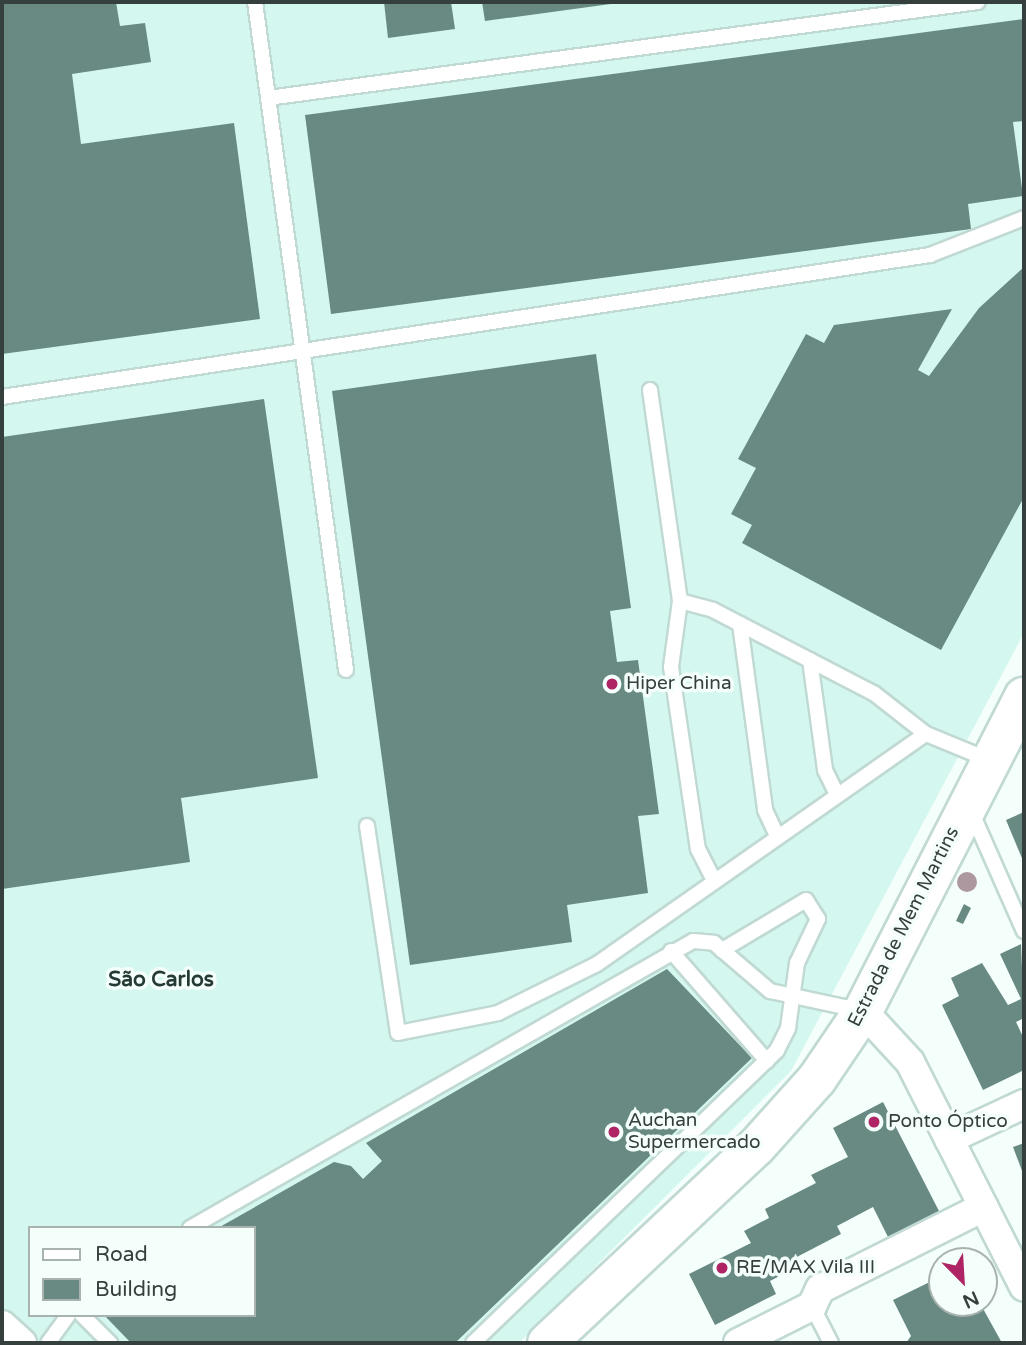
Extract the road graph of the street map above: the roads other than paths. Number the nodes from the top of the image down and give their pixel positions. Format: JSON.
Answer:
{"nodes":[{"id":1,"x":255,"y":2,"type":"edge"},
{"id":2,"x":978,"y":2,"type":"edge"},
{"id":3,"x":268,"y":98,"type":"junction"},
{"id":4,"x":1024,"y":219,"type":"edge"},
{"id":5,"x":302,"y":351,"type":"junction"},
{"id":6,"x":650,"y":390,"type":"dead end"},
{"id":7,"x":2,"y":397,"type":"edge"},
{"id":8,"x":680,"y":601,"type":"junction"},
{"id":9,"x":740,"y":624,"type":"junction"},
{"id":10,"x":810,"y":660,"type":"junction"},
{"id":11,"x":346,"y":670,"type":"dead end"},
{"id":12,"x":1024,"y":697,"type":"edge"},
{"id":13,"x":926,"y":734,"type":"junction"},
{"id":14,"x":991,"y":760,"type":"junction"},
{"id":15,"x":837,"y":795,"type":"junction"},
{"id":16,"x":968,"y":803,"type":"junction"},
{"id":17,"x":366,"y":826,"type":"dead end"},
{"id":18,"x":777,"y":836,"type":"junction"},
{"id":19,"x":713,"y":879,"type":"junction"},
{"id":20,"x":1024,"y":931,"type":"edge"},
{"id":21,"x":722,"y":950,"type":"junction"},
{"id":22,"x":671,"y":951,"type":"junction"},
{"id":23,"x":792,"y":995,"type":"junction"},
{"id":24,"x":863,"y":1012,"type":"junction"},
{"id":25,"x":767,"y":1061,"type":"junction"},
{"id":26,"x":1024,"y":1104,"type":"edge"},
{"id":27,"x":949,"y":1139,"type":"junction"},
{"id":28,"x":984,"y":1207,"type":"junction"},
{"id":29,"x":193,"y":1226,"type":"edge"},
{"id":30,"x":1024,"y":1287,"type":"edge"},
{"id":31,"x":813,"y":1306,"type":"junction"},
{"id":32,"x":67,"y":1317,"type":"edge"},
{"id":33,"x":84,"y":1317,"type":"edge"},
{"id":34,"x":2,"y":1325,"type":"edge"},
{"id":35,"x":22,"y":1343,"type":"edge"},
{"id":36,"x":48,"y":1343,"type":"edge"},
{"id":37,"x":110,"y":1343,"type":"edge"},
{"id":38,"x":473,"y":1343,"type":"edge"},
{"id":39,"x":547,"y":1343,"type":"edge"},
{"id":40,"x":738,"y":1343,"type":"edge"},
{"id":41,"x":831,"y":1343,"type":"edge"}],
"edges":[{"from":1,"to":3,"type":"lane"},
{"from":2,"to":3,"type":"lane"},
{"from":3,"to":5,"type":"lane"},
{"from":4,"to":5,"type":"lane"},
{"from":5,"to":7,"type":"lane"},
{"from":5,"to":11,"type":"lane"},
{"from":6,"to":8,"type":"lane"},
{"from":8,"to":9,"type":"lane"},
{"from":8,"to":19,"type":"lane"},
{"from":9,"to":10,"type":"lane"},
{"from":9,"to":18,"type":"lane"},
{"from":10,"to":13,"type":"lane"},
{"from":10,"to":15,"type":"lane"},
{"from":12,"to":14,"type":"street","name":"Estrada de Mem Martins"},
{"from":13,"to":14,"type":"lane"},
{"from":13,"to":15,"type":"lane"},
{"from":14,"to":16,"type":"street","name":"Estrada de Mem Martins"},
{"from":15,"to":18,"type":"lane"},
{"from":16,"to":20,"type":"lane"},
{"from":16,"to":24,"type":"street","name":"Estrada de Mem Martins"},
{"from":17,"to":19,"type":"lane"},
{"from":18,"to":19,"type":"lane"},
{"from":21,"to":22,"type":"lane"},
{"from":21,"to":23,"type":"lane"},
{"from":21,"to":23,"type":"lane"},
{"from":22,"to":25,"type":"lane"},
{"from":22,"to":29,"type":"lane"},
{"from":23,"to":24,"type":"lane"},
{"from":23,"to":25,"type":"lane"},
{"from":24,"to":27,"type":"street"},
{"from":24,"to":39,"type":"street","name":"Estrada de Mem Martins"},
{"from":25,"to":38,"type":"lane"},
{"from":26,"to":27,"type":"street"},
{"from":27,"to":28,"type":"street"},
{"from":28,"to":30,"type":"street"},
{"from":28,"to":31,"type":"street"},
{"from":31,"to":40,"type":"street"},
{"from":31,"to":41,"type":"lane"},
{"from":32,"to":36,"type":"lane"},
{"from":33,"to":37,"type":"lane"},
{"from":34,"to":35,"type":"street"}]}
